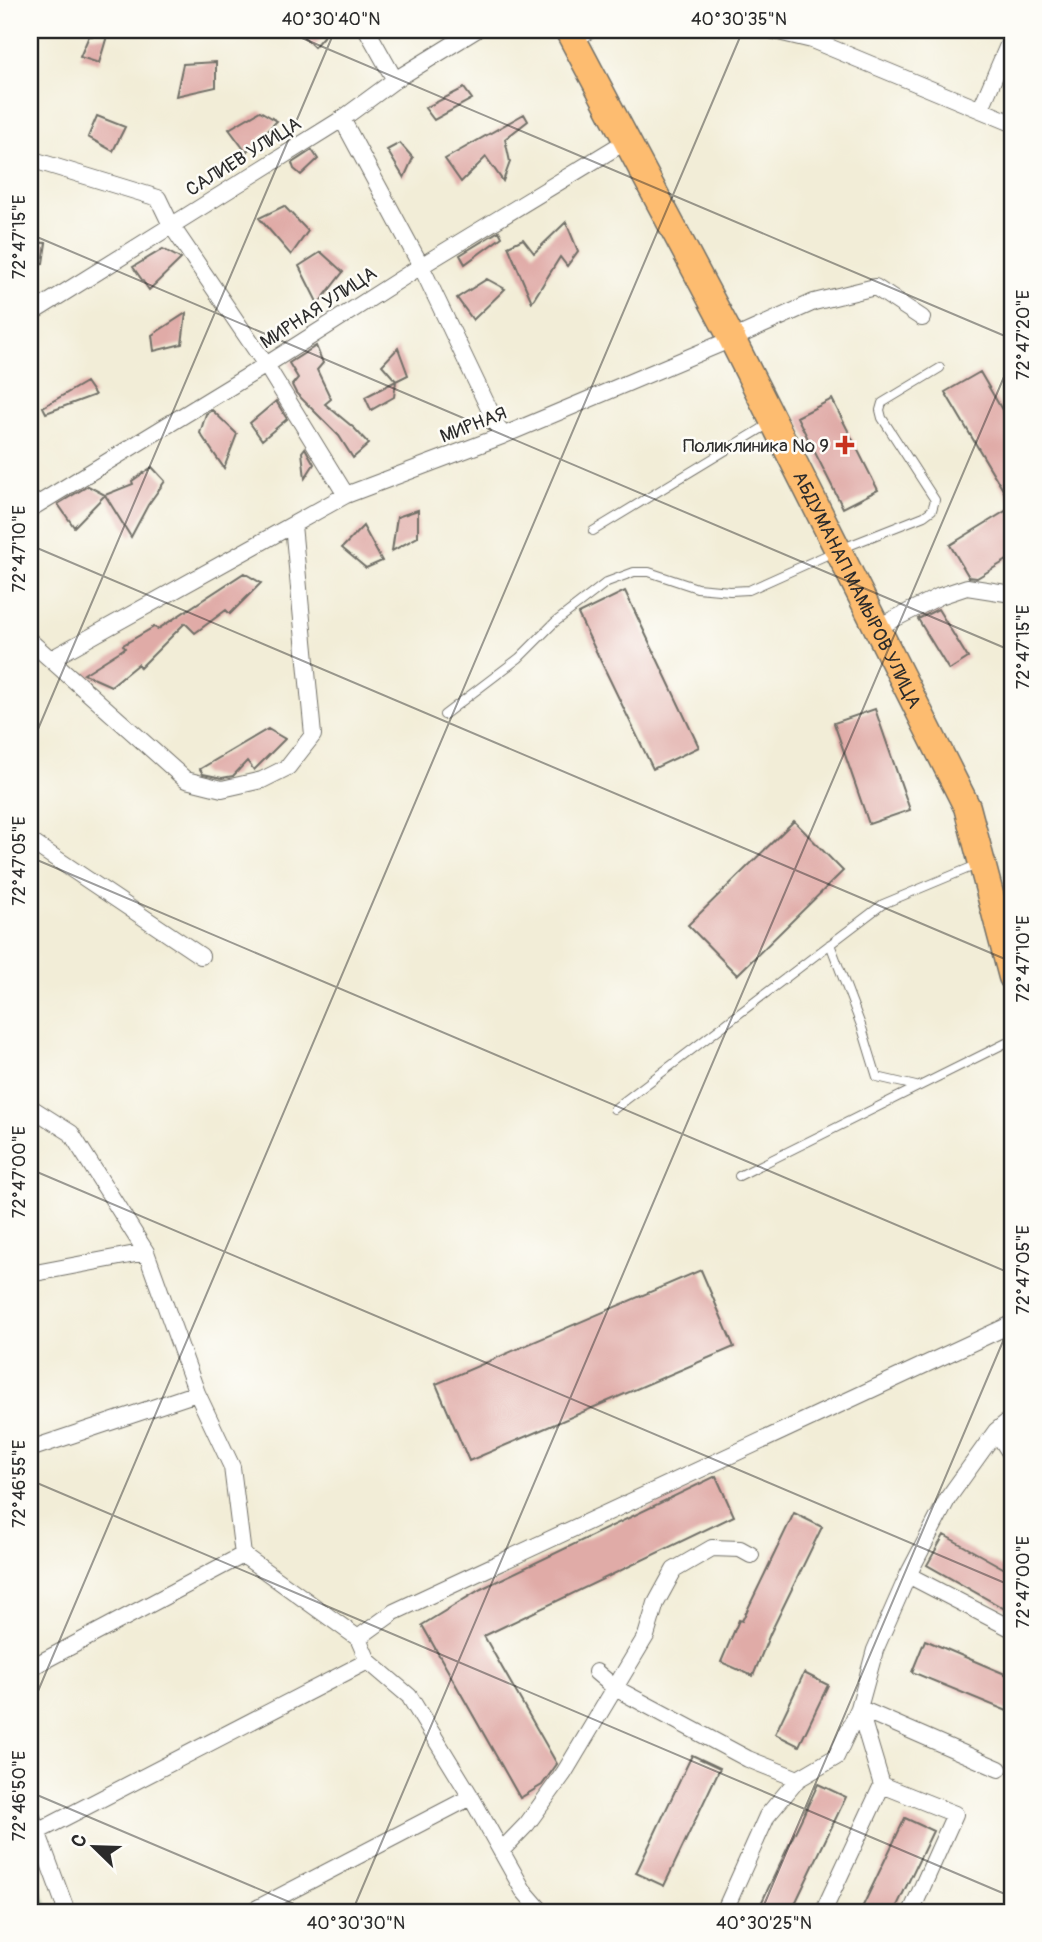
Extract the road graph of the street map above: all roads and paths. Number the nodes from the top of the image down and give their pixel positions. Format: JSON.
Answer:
{"nodes":[{"id":1,"x":367,"y":30,"type":"edge"},
{"id":2,"x":476,"y":30,"type":"edge"},
{"id":3,"x":770,"y":30,"type":"edge"},
{"id":4,"x":577,"y":33,"type":"edge"},
{"id":5,"x":814,"y":35,"type":"edge"},
{"id":6,"x":1012,"y":36,"type":"edge"},
{"id":7,"x":395,"y":80,"type":"junction"},
{"id":8,"x":981,"y":108,"type":"junction"},
{"id":9,"x":342,"y":119,"type":"junction"},
{"id":10,"x":1012,"y":122,"type":"edge"},
{"id":11,"x":628,"y":140,"type":"junction"},
{"id":12,"x":30,"y":159,"type":"edge"},
{"id":13,"x":171,"y":225,"type":"junction"},
{"id":14,"x":421,"y":266,"type":"junction"},
{"id":15,"x":30,"y":314,"type":"edge"},
{"id":16,"x":922,"y":318,"type":"dead end"},
{"id":17,"x":732,"y":339,"type":"junction"},
{"id":18,"x":266,"y":365,"type":"junction"},
{"id":19,"x":940,"y":368,"type":"dead end"},
{"id":20,"x":773,"y":421,"type":"junction"},
{"id":21,"x":502,"y":436,"type":"junction"},
{"id":22,"x":346,"y":495,"type":"junction"},
{"id":23,"x":30,"y":509,"type":"edge"},
{"id":24,"x":293,"y":525,"type":"junction"},
{"id":25,"x":593,"y":531,"type":"dead end"},
{"id":26,"x":838,"y":550,"type":"junction"},
{"id":27,"x":1012,"y":594,"type":"edge"},
{"id":28,"x":878,"y":627,"type":"junction"},
{"id":29,"x":30,"y":641,"type":"edge"},
{"id":30,"x":51,"y":659,"type":"junction"},
{"id":31,"x":444,"y":715,"type":"dead end"},
{"id":32,"x":30,"y":841,"type":"edge"},
{"id":33,"x":982,"y":863,"type":"junction"},
{"id":34,"x":830,"y":944,"type":"junction"},
{"id":35,"x":201,"y":956,"type":"dead end"},
{"id":36,"x":1012,"y":977,"type":"edge"},
{"id":37,"x":1012,"y":1040,"type":"edge"},
{"id":38,"x":916,"y":1086,"type":"junction"},
{"id":39,"x":30,"y":1107,"type":"edge"},
{"id":40,"x":614,"y":1109,"type":"dead end"},
{"id":41,"x":739,"y":1176,"type":"dead end"},
{"id":42,"x":146,"y":1252,"type":"junction"},
{"id":43,"x":30,"y":1274,"type":"edge"},
{"id":44,"x":1012,"y":1324,"type":"edge"},
{"id":45,"x":197,"y":1393,"type":"junction"},
{"id":46,"x":1012,"y":1418,"type":"edge"},
{"id":47,"x":996,"y":1431,"type":"junction"},
{"id":48,"x":30,"y":1449,"type":"edge"},
{"id":49,"x":1012,"y":1456,"type":"edge"},
{"id":50,"x":751,"y":1555,"type":"dead end"},
{"id":51,"x":243,"y":1556,"type":"junction"},
{"id":52,"x":908,"y":1575,"type":"junction"},
{"id":53,"x":1012,"y":1629,"type":"edge"},
{"id":54,"x":358,"y":1638,"type":"junction"},
{"id":55,"x":368,"y":1661,"type":"junction"},
{"id":56,"x":30,"y":1668,"type":"edge"},
{"id":57,"x":596,"y":1672,"type":"dead end"},
{"id":58,"x":615,"y":1688,"type":"junction"},
{"id":59,"x":859,"y":1708,"type":"junction"},
{"id":60,"x":999,"y":1769,"type":"dead end"},
{"id":61,"x":798,"y":1779,"type":"junction"},
{"id":62,"x":882,"y":1785,"type":"junction"},
{"id":63,"x":471,"y":1797,"type":"junction"},
{"id":64,"x":30,"y":1812,"type":"edge"},
{"id":65,"x":38,"y":1831,"type":"junction"},
{"id":66,"x":501,"y":1850,"type":"junction"},
{"id":67,"x":67,"y":1912,"type":"edge"},
{"id":68,"x":250,"y":1912,"type":"edge"},
{"id":69,"x":542,"y":1912,"type":"edge"},
{"id":70,"x":724,"y":1912,"type":"edge"},
{"id":71,"x":823,"y":1912,"type":"edge"},
{"id":72,"x":911,"y":1912,"type":"edge"}],
"edges":[{"from":1,"to":7,"type":"street"},
{"from":2,"to":7,"type":"street","name":"САЛИЕВ УЛИЦА"},
{"from":3,"to":5,"type":"street"},
{"from":4,"to":11,"type":"main road","name":"АБДУМАНАП МАМЫРОВ УЛИЦА"},
{"from":5,"to":8,"type":"street"},
{"from":6,"to":8,"type":"street"},
{"from":7,"to":9,"type":"street","name":"САЛИЕВ УЛИЦА"},
{"from":8,"to":10,"type":"street"},
{"from":9,"to":13,"type":"street","name":"САЛИЕВ УЛИЦА"},
{"from":9,"to":14,"type":"street"},
{"from":11,"to":14,"type":"street","name":"МИРНАЯ УЛИЦА"},
{"from":11,"to":17,"type":"main road","name":"АБДУМАНАП МАМЫРОВ УЛИЦА"},
{"from":12,"to":13,"type":"street"},
{"from":13,"to":15,"type":"street","name":"САЛИЕВ УЛИЦА"},
{"from":13,"to":18,"type":"street"},
{"from":14,"to":18,"type":"street","name":"МИРНАЯ УЛИЦА"},
{"from":14,"to":21,"type":"street"},
{"from":16,"to":17,"type":"street","name":"МИРНАЯ"},
{"from":17,"to":20,"type":"main road","name":"АБДУМАНАП МАМЫРОВ УЛИЦА"},
{"from":17,"to":21,"type":"street","name":"МИРНАЯ"},
{"from":18,"to":22,"type":"street"},
{"from":18,"to":23,"type":"street","name":"МИРНАЯ УЛИЦА"},
{"from":19,"to":26,"type":"lane"},
{"from":20,"to":25,"type":"lane"},
{"from":20,"to":26,"type":"main road","name":"АБДУМАНАП МАМЫРОВ УЛИЦА"},
{"from":21,"to":22,"type":"street","name":"МИРНАЯ"},
{"from":22,"to":24,"type":"street","name":"МИРНАЯ"},
{"from":24,"to":30,"type":"street","name":"МИРНАЯ"},
{"from":24,"to":30,"type":"street"},
{"from":26,"to":28,"type":"main road","name":"АБДУМАНАП МАМЫРОВ УЛИЦА"},
{"from":26,"to":31,"type":"lane"},
{"from":27,"to":28,"type":"street"},
{"from":28,"to":33,"type":"main road","name":"АБДУМАНАП МАМЫРОВ УЛИЦА"},
{"from":29,"to":30,"type":"street"},
{"from":32,"to":35,"type":"street"},
{"from":33,"to":34,"type":"lane"},
{"from":33,"to":36,"type":"main road","name":"АБДУМАНАП МАМЫРОВ УЛИЦА"},
{"from":34,"to":38,"type":"lane"},
{"from":34,"to":40,"type":"lane"},
{"from":37,"to":38,"type":"lane"},
{"from":38,"to":41,"type":"lane"},
{"from":39,"to":42,"type":"street"},
{"from":42,"to":43,"type":"street"},
{"from":42,"to":45,"type":"street"},
{"from":44,"to":54,"type":"street"},
{"from":45,"to":48,"type":"street"},
{"from":45,"to":51,"type":"street"},
{"from":46,"to":47,"type":"street"},
{"from":47,"to":49,"type":"street"},
{"from":47,"to":52,"type":"street"},
{"from":50,"to":58,"type":"street"},
{"from":51,"to":54,"type":"street"},
{"from":51,"to":56,"type":"street"},
{"from":52,"to":53,"type":"street"},
{"from":52,"to":59,"type":"street"},
{"from":54,"to":55,"type":"street"},
{"from":55,"to":63,"type":"street"},
{"from":55,"to":65,"type":"street"},
{"from":57,"to":58,"type":"street"},
{"from":58,"to":61,"type":"street"},
{"from":58,"to":66,"type":"street"},
{"from":59,"to":60,"type":"street"},
{"from":59,"to":61,"type":"street"},
{"from":59,"to":62,"type":"street"},
{"from":61,"to":70,"type":"street"},
{"from":62,"to":71,"type":"street"},
{"from":62,"to":72,"type":"street"},
{"from":63,"to":66,"type":"street"},
{"from":63,"to":68,"type":"street"},
{"from":64,"to":65,"type":"street"},
{"from":65,"to":67,"type":"street"},
{"from":66,"to":69,"type":"street"}]}
